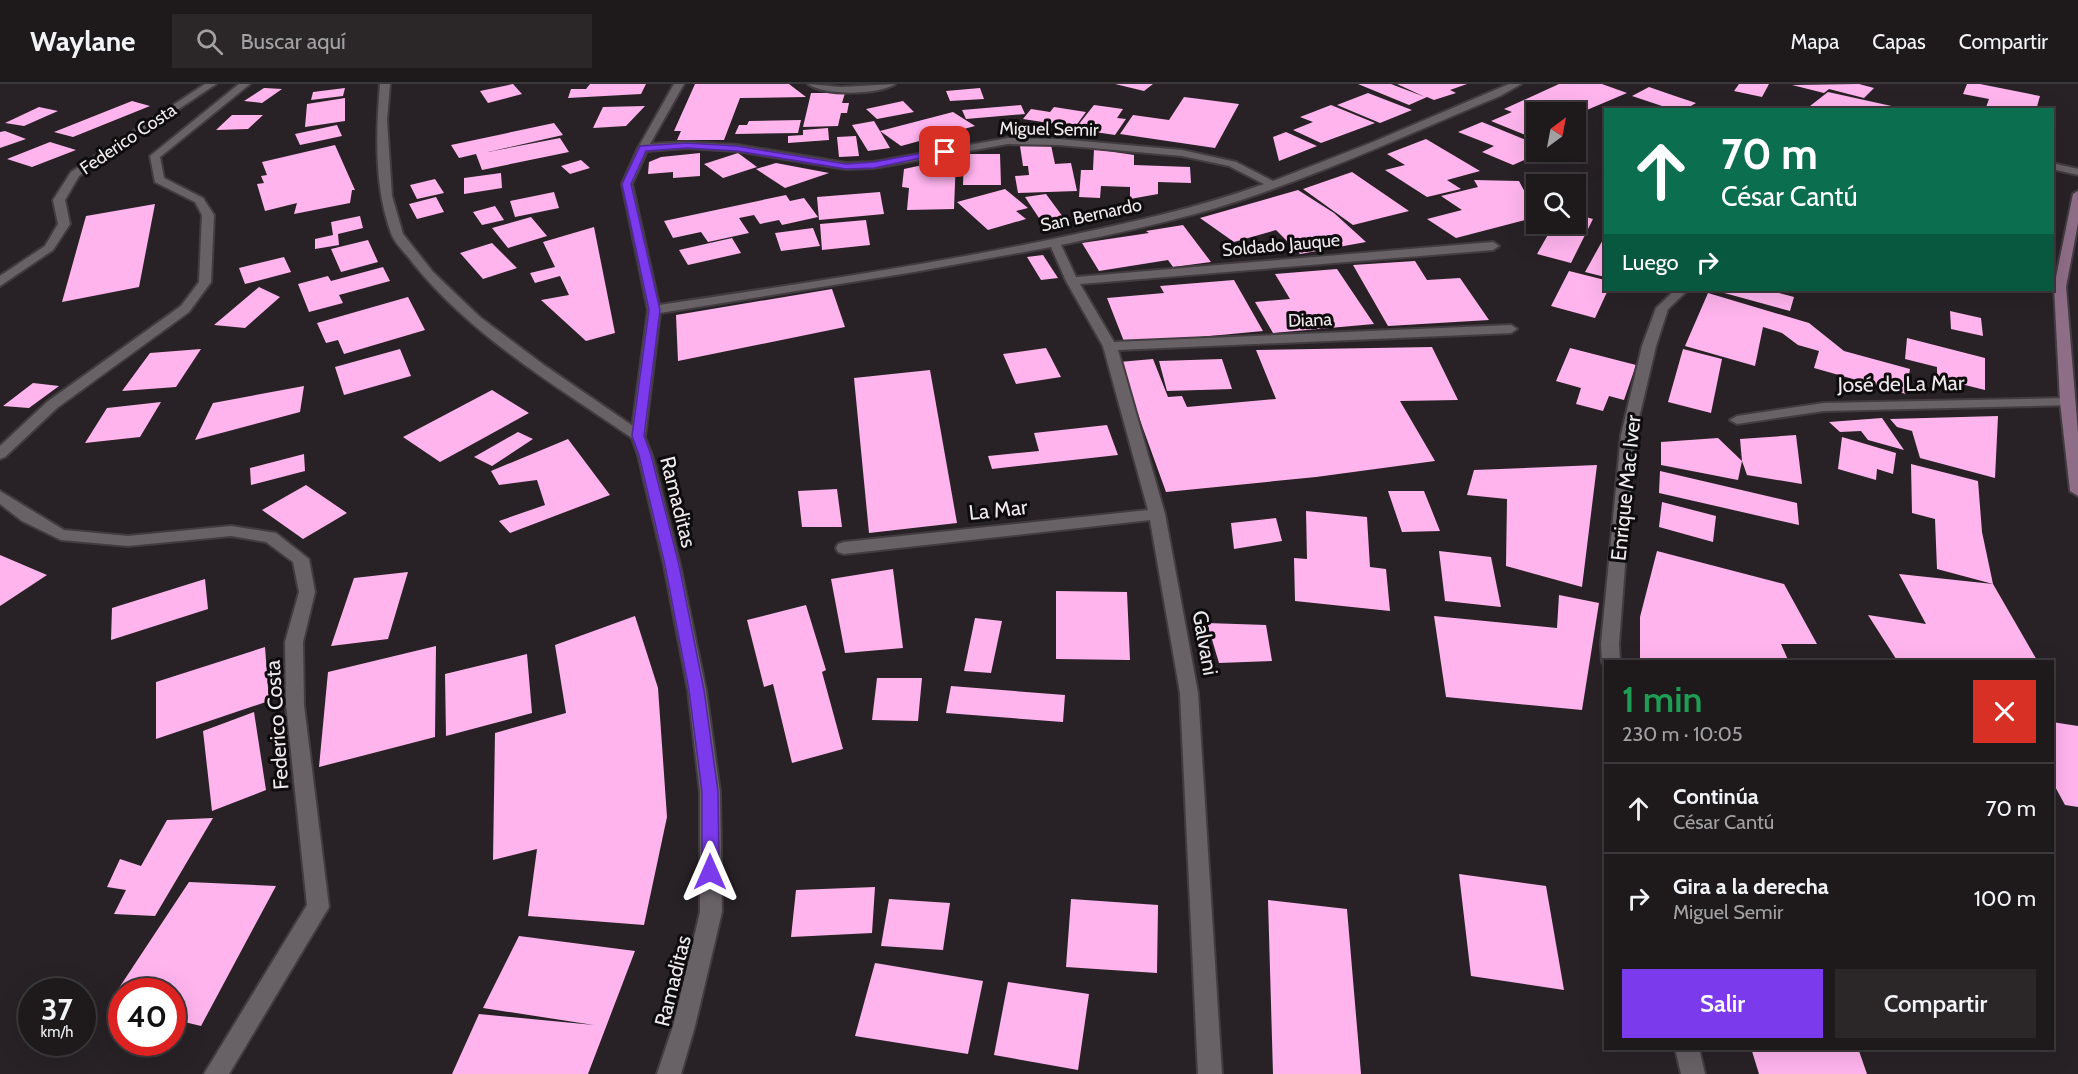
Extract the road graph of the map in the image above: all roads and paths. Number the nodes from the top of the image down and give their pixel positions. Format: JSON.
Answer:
{"nodes":[{"id":1,"x":211,"y":84,"type":"edge"},
{"id":2,"x":245,"y":84,"type":"edge"},
{"id":3,"x":385,"y":84,"type":"edge"},
{"id":4,"x":680,"y":84,"type":"edge"},
{"id":5,"x":813,"y":84,"type":"edge"},
{"id":6,"x":890,"y":84,"type":"edge"},
{"id":7,"x":1516,"y":84,"type":"edge"},
{"id":8,"x":643,"y":148,"type":"junction"},
{"id":9,"x":2054,"y":166,"type":"edge"},
{"id":10,"x":2078,"y":172,"type":"edge"},
{"id":11,"x":1273,"y":185,"type":"junction"},
{"id":12,"x":2078,"y":194,"type":"edge"},
{"id":13,"x":1054,"y":242,"type":"junction"},
{"id":14,"x":1492,"y":246,"type":"dead end"},
{"id":15,"x":1072,"y":281,"type":"junction"},
{"id":16,"x":0,"y":282,"type":"edge"},
{"id":17,"x":2056,"y":286,"type":"edge"},
{"id":18,"x":1681,"y":291,"type":"edge"},
{"id":19,"x":654,"y":310,"type":"junction"},
{"id":20,"x":1511,"y":329,"type":"dead end"},
{"id":21,"x":1110,"y":346,"type":"junction"},
{"id":22,"x":2067,"y":402,"type":"junction"},
{"id":23,"x":1737,"y":420,"type":"dead end"},
{"id":24,"x":638,"y":436,"type":"junction"},
{"id":25,"x":0,"y":454,"type":"edge"},
{"id":26,"x":2078,"y":491,"type":"edge"},
{"id":27,"x":0,"y":496,"type":"edge"},
{"id":28,"x":1157,"y":514,"type":"junction"},
{"id":29,"x":844,"y":548,"type":"dead end"},
{"id":30,"x":1611,"y":660,"type":"edge"},
{"id":31,"x":1687,"y":1050,"type":"edge"},
{"id":32,"x":216,"y":1074,"type":"edge"},
{"id":33,"x":669,"y":1074,"type":"edge"},
{"id":34,"x":1210,"y":1074,"type":"edge"},
{"id":35,"x":1693,"y":1074,"type":"edge"}],
"edges":[{"from":1,"to":16,"type":"street","name":"Federico Costa"},
{"from":2,"to":25,"type":"street","name":"Federico Costa"},
{"from":3,"to":24,"type":"street","name":"Ramaditas"},
{"from":4,"to":8,"type":"street"},
{"from":5,"to":6,"type":"street"},
{"from":7,"to":11,"type":"street","name":"San Bernardo"},
{"from":8,"to":11,"type":"street","name":"Miguel Semir"},
{"from":8,"to":19,"type":"street"},
{"from":9,"to":10,"type":"street"},
{"from":11,"to":13,"type":"street","name":"San Bernardo"},
{"from":12,"to":17,"type":"main road"},
{"from":13,"to":15,"type":"street","name":"Galvani"},
{"from":13,"to":19,"type":"street","name":"San Bernardo"},
{"from":14,"to":15,"type":"street","name":"Soldado Jauque"},
{"from":15,"to":21,"type":"street","name":"Galvani"},
{"from":17,"to":22,"type":"main road"},
{"from":18,"to":30,"type":"street","name":"Enrique Mac Iver"},
{"from":19,"to":24,"type":"street"},
{"from":20,"to":21,"type":"street","name":"Diana"},
{"from":21,"to":28,"type":"street","name":"Galvani"},
{"from":22,"to":23,"type":"street","name":"José de La Mar"},
{"from":22,"to":26,"type":"main road"},
{"from":24,"to":33,"type":"street","name":"Ramaditas"},
{"from":27,"to":32,"type":"street","name":"Federico Costa"},
{"from":28,"to":29,"type":"street","name":"La Mar"},
{"from":28,"to":34,"type":"street","name":"Galvani"},
{"from":31,"to":35,"type":"street"}]}
